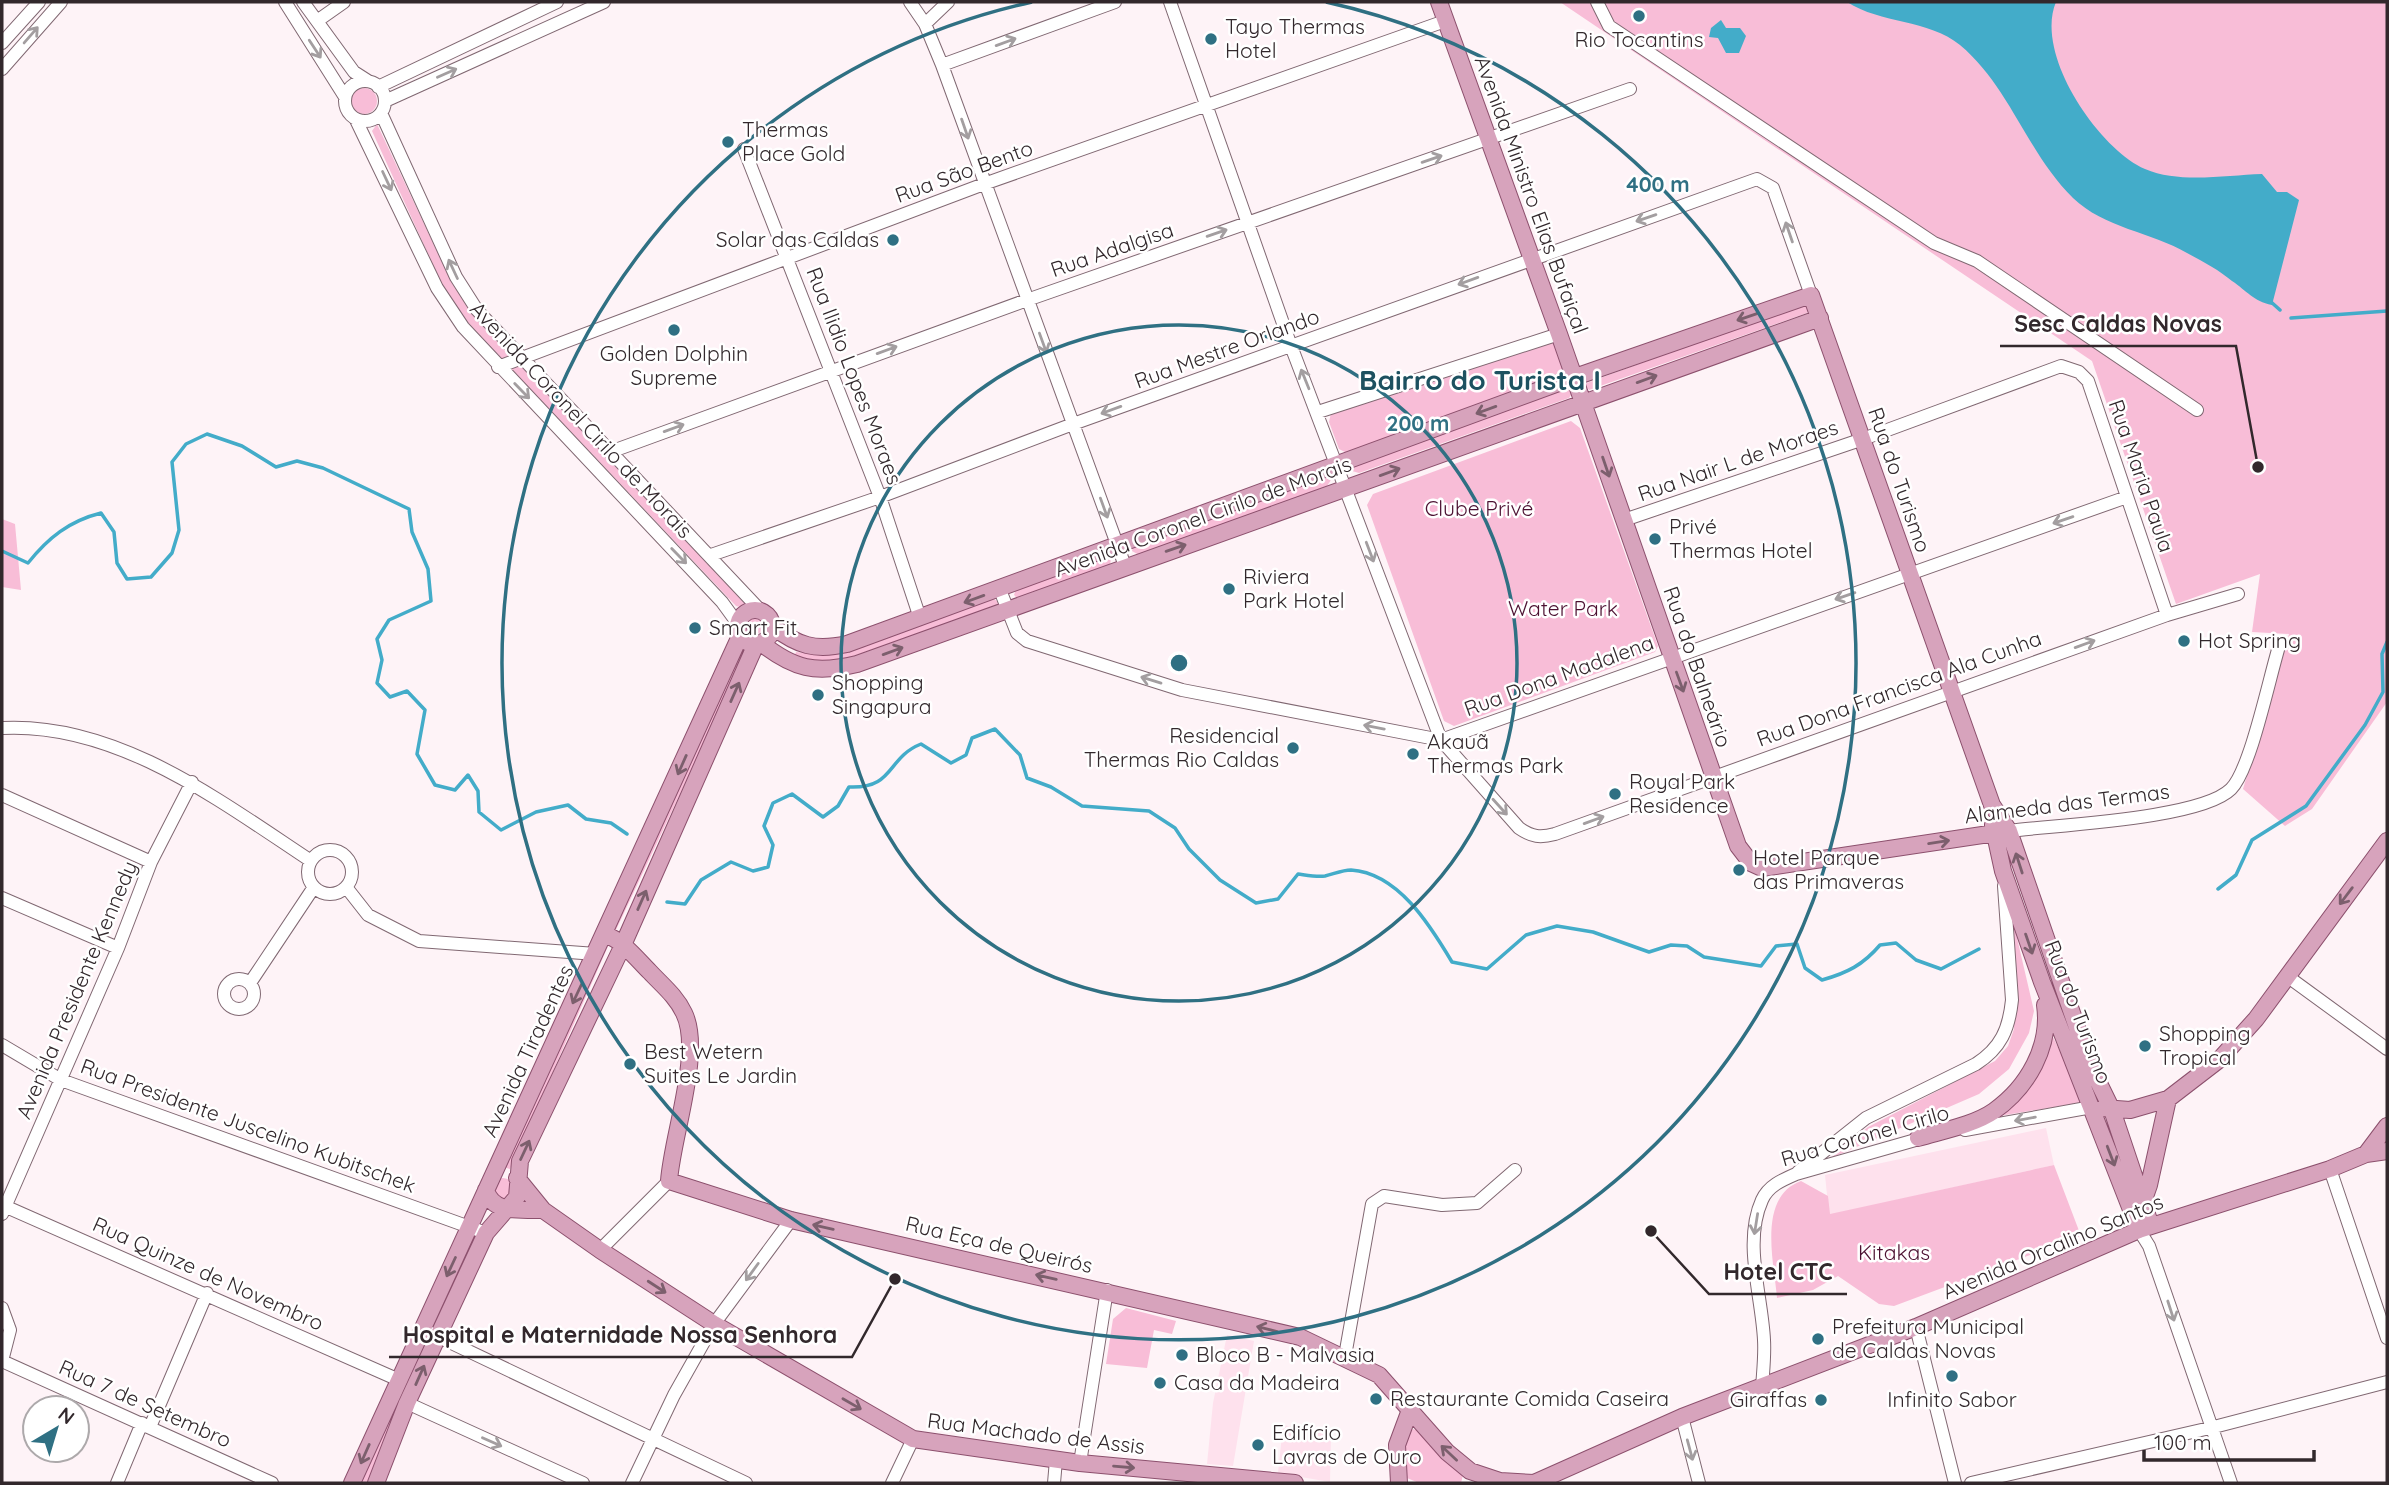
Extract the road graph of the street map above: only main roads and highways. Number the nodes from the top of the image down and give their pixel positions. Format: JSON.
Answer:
{"nodes":[{"id":1,"x":1439,"y":2,"type":"edge"},
{"id":2,"x":1811,"y":295,"type":"joint"},
{"id":3,"x":1820,"y":317,"type":"junction"},
{"id":4,"x":1575,"y":377,"type":"junction"},
{"id":5,"x":1583,"y":402,"type":"junction"},
{"id":6,"x":772,"y":626,"type":"junction"},
{"id":7,"x":739,"y":630,"type":"junction"},
{"id":8,"x":793,"y":642,"type":"junction"},
{"id":9,"x":759,"y":644,"type":"junction"},
{"id":10,"x":785,"y":662,"type":"junction"},
{"id":11,"x":2001,"y":832,"type":"junction"},
{"id":12,"x":2387,"y":841,"type":"edge"},
{"id":13,"x":1751,"y":863,"type":"joint"},
{"id":14,"x":605,"y":934,"type":"junction"},
{"id":15,"x":623,"y":944,"type":"junction"},
{"id":16,"x":2042,"y":982,"type":"junction"},
{"id":17,"x":2168,"y":1099,"type":"junction"},
{"id":18,"x":2092,"y":1107,"type":"junction"},
{"id":19,"x":2112,"y":1110,"type":"junction"},
{"id":20,"x":2387,"y":1126,"type":"edge"},
{"id":21,"x":1918,"y":1138,"type":"road end"},
{"id":22,"x":2387,"y":1151,"type":"edge"},
{"id":23,"x":2366,"y":1154,"type":"junction"},
{"id":24,"x":495,"y":1172,"type":"junction"},
{"id":25,"x":517,"y":1178,"type":"junction"},
{"id":26,"x":486,"y":1190,"type":"junction"},
{"id":27,"x":2142,"y":1205,"type":"junction"},
{"id":28,"x":506,"y":1209,"type":"junction"},
{"id":29,"x":543,"y":1210,"type":"junction"},
{"id":30,"x":2145,"y":1228,"type":"junction"},
{"id":31,"x":430,"y":1332,"type":"junction"},
{"id":32,"x":1410,"y":1410,"type":"junction"},
{"id":33,"x":1469,"y":1477,"type":"edge"},
{"id":34,"x":1274,"y":1482,"type":"edge"},
{"id":35,"x":352,"y":1483,"type":"edge"},
{"id":36,"x":376,"y":1483,"type":"edge"},
{"id":37,"x":1295,"y":1483,"type":"edge"},
{"id":38,"x":1399,"y":1483,"type":"edge"},
{"id":39,"x":1534,"y":1483,"type":"edge"}],
"edges":[{"from":1,"to":4,"type":"main road","name":"Avenida Ministro Elias Bufaiçal"},
{"from":2,"to":3,"type":"main road","name":"Rua do Turismo"},
{"from":2,"to":4,"type":"main road","name":"Avenida Coronel Cirilo de Morais","one_way":true},
{"from":5,"to":3,"type":"main road","name":"Avenida Coronel Cirilo de Morais","one_way":true},
{"from":3,"to":11,"type":"main road","name":"Rua do Turismo"},
{"from":4,"to":5,"type":"main road","name":"Avenida Ministro Elias Bufaiçal"},
{"from":4,"to":8,"type":"main road","name":"Avenida Coronel Cirilo de Morais","one_way":true},
{"from":10,"to":5,"type":"main road","name":"Avenida Coronel Cirilo de Morais","one_way":true},
{"from":5,"to":13,"type":"main road","name":"Rua do Balneário","one_way":true},
{"from":6,"to":7,"type":"main road"},
{"from":6,"to":8,"type":"main road","name":"Avenida Coronel Cirilo de Morais"},
{"from":6,"to":9,"type":"main road"},
{"from":7,"to":9,"type":"main road"},
{"from":7,"to":14,"type":"main road","name":"Avenida Tiradentes","one_way":true},
{"from":8,"to":10,"type":"main road"},
{"from":9,"to":10,"type":"main road","name":"Avenida Coronel Cirilo de Morais"},
{"from":15,"to":9,"type":"main road","name":"Avenida Tiradentes","one_way":true},
{"from":13,"to":11,"type":"main road","name":"Alameda das Termas","one_way":true},
{"from":11,"to":16,"type":"main road","name":"Rua do Turismo","one_way":true},
{"from":19,"to":11,"type":"main road","name":"Rua do Turismo","one_way":true},
{"from":12,"to":17,"type":"main road","one_way":true},
{"from":14,"to":15,"type":"main road"},
{"from":14,"to":24,"type":"main road","name":"Avenida Tiradentes","one_way":true},
{"from":25,"to":15,"type":"main road","name":"Avenida Tiradentes","one_way":true},
{"from":32,"to":15,"type":"main road","name":"Rua Eça de Queirós","one_way":true},
{"from":16,"to":18,"type":"main road","name":"Rua do Turismo"},
{"from":16,"to":21,"type":"main road"},
{"from":17,"to":19,"type":"main road"},
{"from":17,"to":27,"type":"main road"},
{"from":18,"to":19,"type":"main road"},
{"from":18,"to":30,"type":"main road","name":"Rua do Turismo","one_way":true},
{"from":19,"to":27,"type":"main road","name":"Rua do Turismo"},
{"from":20,"to":23,"type":"main road"},
{"from":22,"to":23,"type":"main road","name":"Avenida Orcalino Santos"},
{"from":23,"to":30,"type":"main road","name":"Avenida Orcalino Santos"},
{"from":24,"to":25,"type":"main road"},
{"from":24,"to":26,"type":"main road","name":"Avenida Tiradentes"},
{"from":25,"to":28,"type":"main road","name":"Avenida Tiradentes"},
{"from":25,"to":29,"type":"main road","name":"Rua Machado de Assis"},
{"from":26,"to":28,"type":"main road"},
{"from":26,"to":31,"type":"main road","name":"Avenida Tiradentes","one_way":true},
{"from":27,"to":30,"type":"main road","name":"Rua do Turismo"},
{"from":28,"to":29,"type":"main road"},
{"from":28,"to":31,"type":"main road","name":"Avenida Tiradentes"},
{"from":29,"to":34,"type":"main road","name":"Rua Machado de Assis","one_way":true},
{"from":30,"to":39,"type":"main road","name":"Avenida Orcalino Santos"},
{"from":31,"to":35,"type":"main road","name":"Avenida Tiradentes","one_way":true},
{"from":36,"to":31,"type":"main road","name":"Avenida Tiradentes","one_way":true},
{"from":33,"to":32,"type":"main road","name":"Rua Eça de Queirós","one_way":true},
{"from":32,"to":38,"type":"main road"},
{"from":33,"to":39,"type":"main road","name":"Rua Eça de Queirós"},
{"from":34,"to":37,"type":"main road","name":"Rua Machado de Assis"}]}
